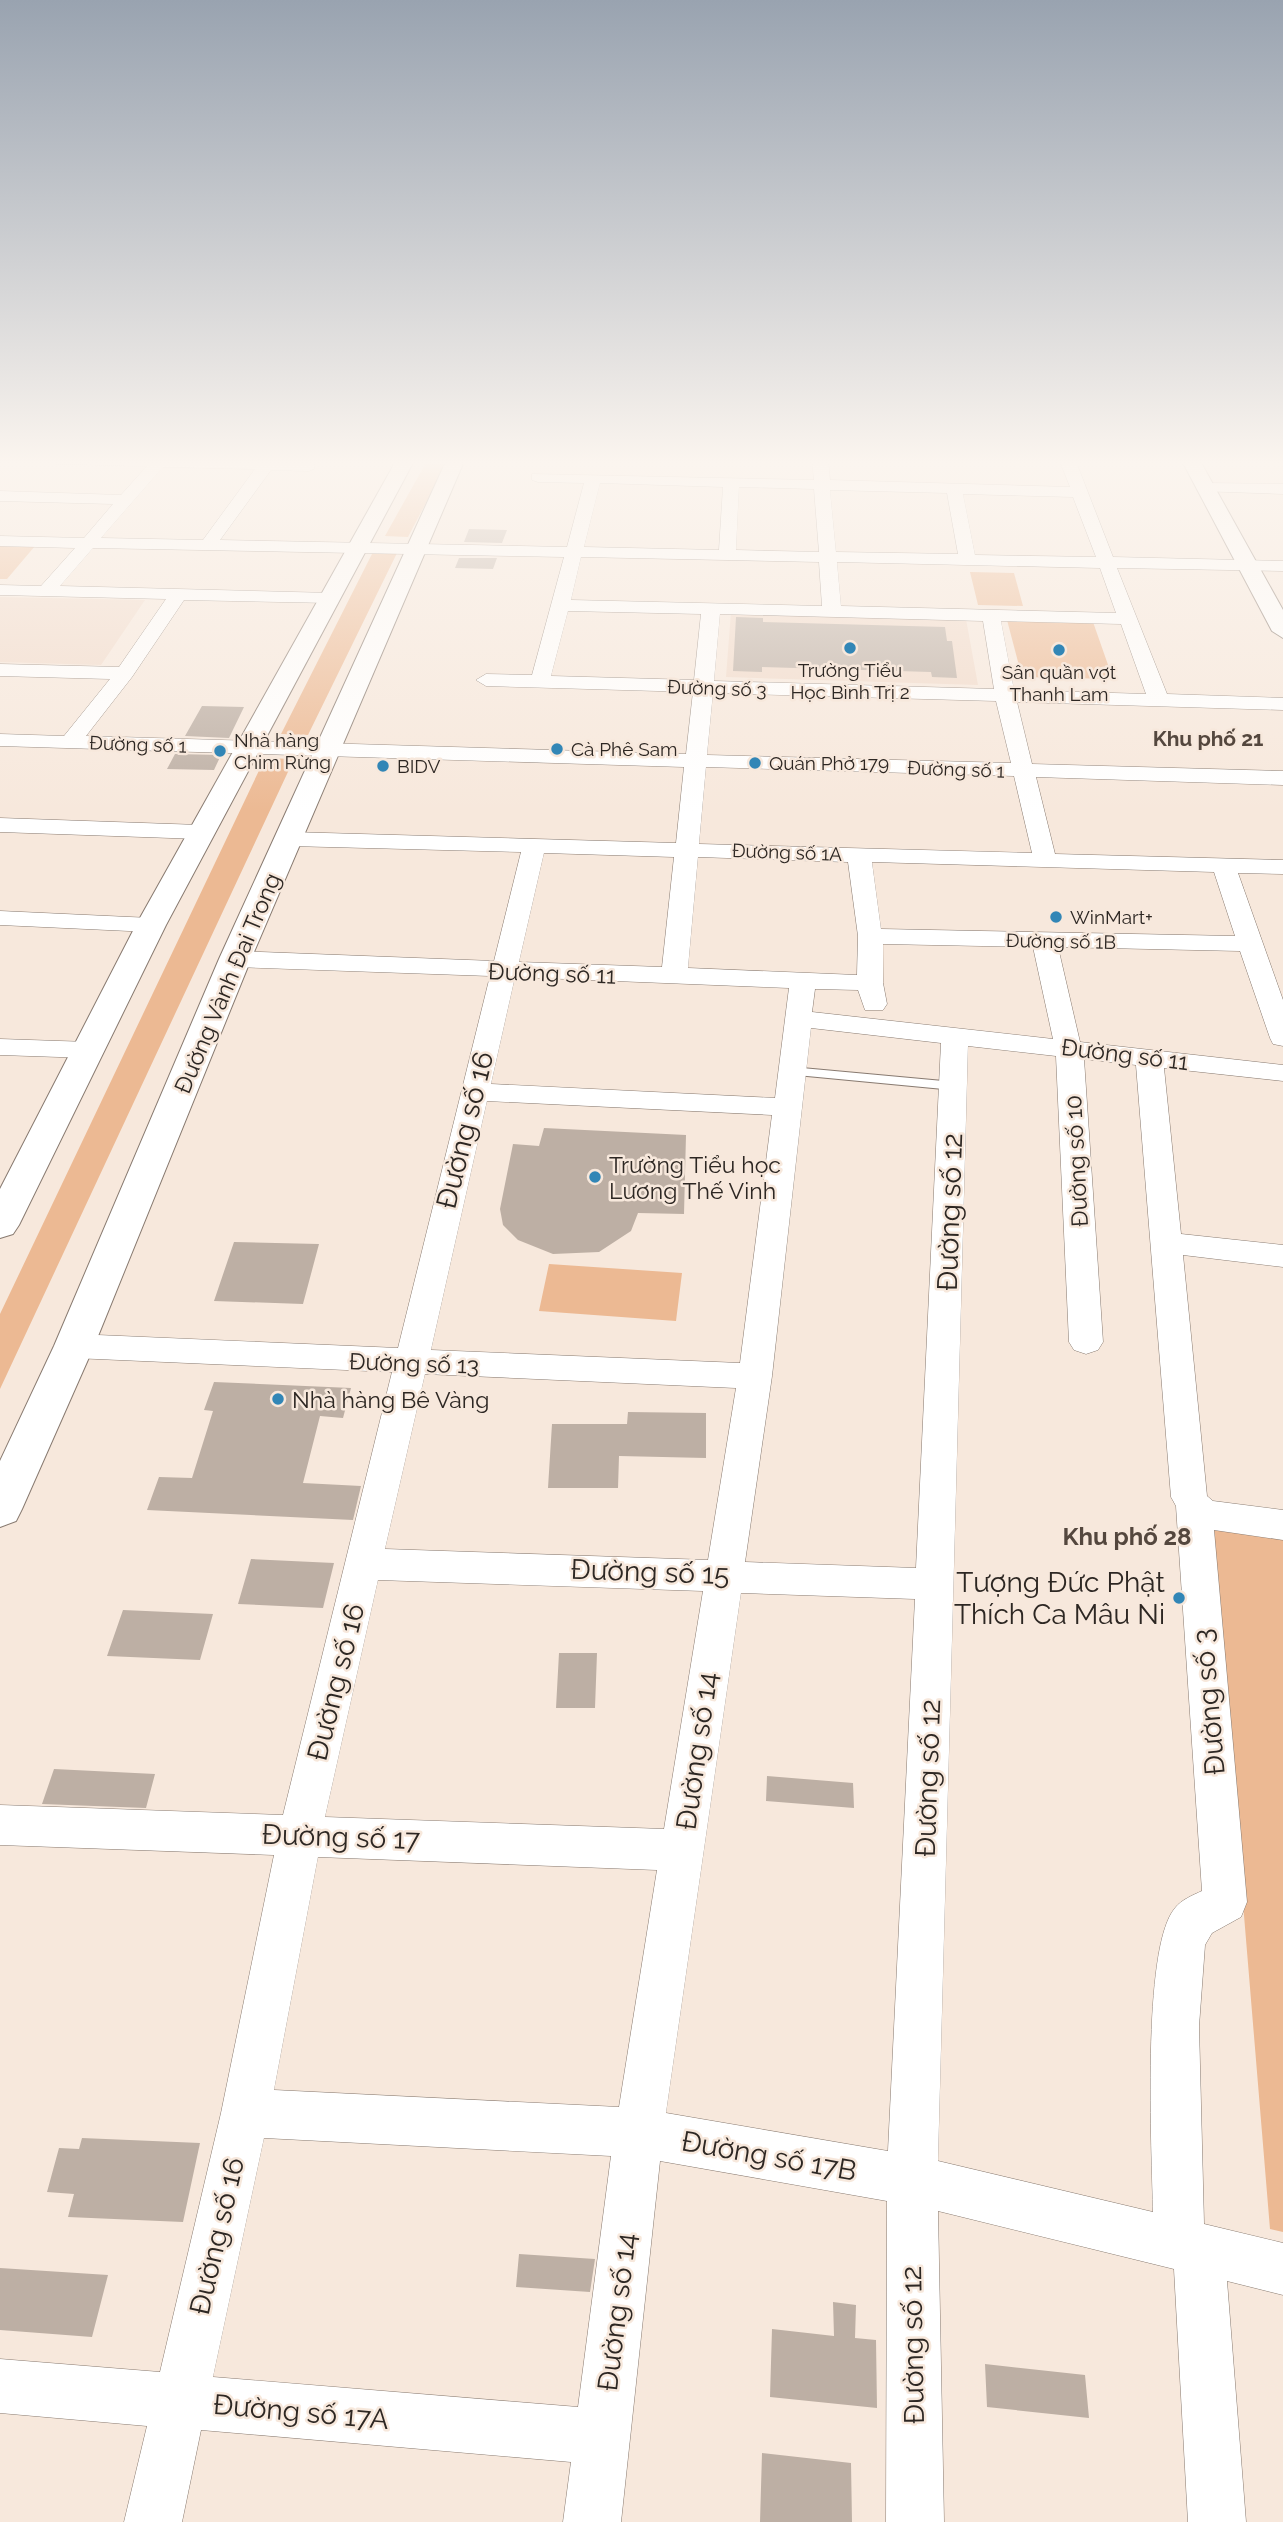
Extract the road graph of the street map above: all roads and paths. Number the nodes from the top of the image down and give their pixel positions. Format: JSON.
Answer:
{"nodes":[{"id":1,"x":58,"y":577,"type":"edge"},
{"id":2,"x":342,"y":577,"type":"edge"},
{"id":3,"x":406,"y":577,"type":"edge"},
{"id":4,"x":568,"y":577,"type":"edge"},
{"id":5,"x":829,"y":577,"type":"edge"},
{"id":6,"x":1111,"y":577,"type":"edge"},
{"id":7,"x":1252,"y":577,"type":"edge"},
{"id":8,"x":0,"y":590,"type":"edge"},
{"id":9,"x":47,"y":590,"type":"junction"},
{"id":10,"x":179,"y":594,"type":"junction"},
{"id":11,"x":331,"y":597,"type":"junction"},
{"id":12,"x":561,"y":606,"type":"junction"},
{"id":13,"x":711,"y":609,"type":"junction"},
{"id":14,"x":832,"y":612,"type":"junction"},
{"id":15,"x":990,"y":616,"type":"junction"},
{"id":16,"x":1127,"y":619,"type":"junction"},
{"id":17,"x":1283,"y":631,"type":"edge"},
{"id":18,"x":0,"y":670,"type":"edge"},
{"id":19,"x":125,"y":673,"type":"junction"},
{"id":20,"x":486,"y":680,"type":"dead end"},
{"id":21,"x":540,"y":682,"type":"junction"},
{"id":22,"x":704,"y":688,"type":"junction"},
{"id":23,"x":1005,"y":696,"type":"junction"},
{"id":24,"x":1160,"y":701,"type":"junction"},
{"id":25,"x":1283,"y":704,"type":"edge"},
{"id":26,"x":0,"y":740,"type":"edge"},
{"id":27,"x":71,"y":741,"type":"junction"},
{"id":28,"x":246,"y":748,"type":"junction"},
{"id":29,"x":327,"y":751,"type":"junction"},
{"id":30,"x":698,"y":762,"type":"junction"},
{"id":31,"x":1026,"y":771,"type":"junction"},
{"id":32,"x":1283,"y":778,"type":"edge"},
{"id":33,"x":0,"y":825,"type":"edge"},
{"id":34,"x":200,"y":832,"type":"junction"},
{"id":35,"x":290,"y":839,"type":"junction"},
{"id":36,"x":534,"y":845,"type":"junction"},
{"id":37,"x":689,"y":849,"type":"junction"},
{"id":38,"x":859,"y":854,"type":"junction"},
{"id":39,"x":1045,"y":860,"type":"junction"},
{"id":40,"x":1223,"y":865,"type":"junction"},
{"id":41,"x":1283,"y":867,"type":"edge"},
{"id":42,"x":0,"y":918,"type":"edge"},
{"id":43,"x":151,"y":925,"type":"junction"},
{"id":44,"x":870,"y":936,"type":"junction"},
{"id":45,"x":1044,"y":941,"type":"junction"},
{"id":46,"x":1252,"y":944,"type":"junction"},
{"id":47,"x":235,"y":959,"type":"junction"},
{"id":48,"x":504,"y":972,"type":"junction"},
{"id":49,"x":674,"y":976,"type":"junction"},
{"id":50,"x":870,"y":983,"type":"junction"},
{"id":51,"x":802,"y":999,"type":"junction"},
{"id":52,"x":878,"y":1026,"type":"junction"},
{"id":53,"x":955,"y":1034,"type":"junction"},
{"id":54,"x":1283,"y":1038,"type":"edge"},
{"id":55,"x":0,"y":1047,"type":"edge"},
{"id":56,"x":1068,"y":1047,"type":"junction"},
{"id":57,"x":89,"y":1050,"type":"junction"},
{"id":58,"x":1149,"y":1056,"type":"junction"},
{"id":59,"x":1283,"y":1073,"type":"edge"},
{"id":60,"x":954,"y":1086,"type":"junction"},
{"id":61,"x":788,"y":1089,"type":"junction"},
{"id":62,"x":474,"y":1092,"type":"junction"},
{"id":63,"x":0,"y":1225,"type":"edge"},
{"id":64,"x":1166,"y":1243,"type":"junction"},
{"id":65,"x":1283,"y":1256,"type":"edge"},
{"id":66,"x":1086,"y":1342,"type":"dead end"},
{"id":67,"x":74,"y":1346,"type":"junction"},
{"id":68,"x":410,"y":1363,"type":"junction"},
{"id":69,"x":755,"y":1377,"type":"junction"},
{"id":70,"x":1194,"y":1506,"type":"junction"},
{"id":71,"x":0,"y":1509,"type":"edge"},
{"id":72,"x":1283,"y":1525,"type":"edge"},
{"id":73,"x":364,"y":1564,"type":"junction"},
{"id":74,"x":723,"y":1574,"type":"junction"},
{"id":75,"x":936,"y":1584,"type":"junction"},
{"id":76,"x":0,"y":1825,"type":"edge"},
{"id":77,"x":300,"y":1836,"type":"junction"},
{"id":78,"x":682,"y":1850,"type":"junction"},
{"id":79,"x":244,"y":2113,"type":"junction"},
{"id":80,"x":639,"y":2133,"type":"junction"},
{"id":81,"x":912,"y":2180,"type":"junction"},
{"id":82,"x":1189,"y":2248,"type":"junction"},
{"id":83,"x":1283,"y":2269,"type":"edge"},
{"id":84,"x":0,"y":2386,"type":"edge"},
{"id":85,"x":180,"y":2402,"type":"junction"},
{"id":86,"x":603,"y":2437,"type":"junction"},
{"id":87,"x":153,"y":2522,"type":"edge"},
{"id":88,"x":592,"y":2522,"type":"edge"},
{"id":89,"x":915,"y":2522,"type":"edge"},
{"id":90,"x":1217,"y":2522,"type":"edge"}],
"edges":[{"from":1,"to":9,"type":"street"},
{"from":2,"to":11,"type":"street"},
{"from":3,"to":29,"type":"street","name":"Đường Vành Đai Trong"},
{"from":4,"to":12,"type":"street"},
{"from":5,"to":14,"type":"street"},
{"from":6,"to":16,"type":"street"},
{"from":7,"to":17,"type":"street"},
{"from":8,"to":9,"type":"street"},
{"from":9,"to":10,"type":"street"},
{"from":10,"to":11,"type":"street"},
{"from":10,"to":19,"type":"street"},
{"from":11,"to":28,"type":"street"},
{"from":12,"to":13,"type":"street"},
{"from":12,"to":21,"type":"street"},
{"from":13,"to":14,"type":"street"},
{"from":13,"to":22,"type":"street"},
{"from":14,"to":15,"type":"street"},
{"from":15,"to":16,"type":"street"},
{"from":15,"to":23,"type":"street"},
{"from":16,"to":24,"type":"street"},
{"from":18,"to":19,"type":"street"},
{"from":19,"to":27,"type":"street"},
{"from":20,"to":21,"type":"street","name":"Đường số 3"},
{"from":21,"to":22,"type":"street","name":"Đường số 3"},
{"from":22,"to":23,"type":"street","name":"Đường số 3"},
{"from":22,"to":30,"type":"street"},
{"from":23,"to":24,"type":"street","name":"Đường số 3"},
{"from":23,"to":31,"type":"street"},
{"from":24,"to":25,"type":"street","name":"Đường số 3"},
{"from":26,"to":27,"type":"street","name":"Đường số 1"},
{"from":27,"to":28,"type":"street","name":"Đường số 1"},
{"from":28,"to":29,"type":"street","name":"Đường số 1"},
{"from":28,"to":34,"type":"street"},
{"from":29,"to":30,"type":"street","name":"Đường số 1"},
{"from":29,"to":35,"type":"street","name":"Đường Vành Đai Trong"},
{"from":30,"to":31,"type":"street","name":"Đường số 1"},
{"from":30,"to":37,"type":"street"},
{"from":31,"to":32,"type":"street","name":"Đường số 1"},
{"from":31,"to":39,"type":"street"},
{"from":33,"to":34,"type":"street"},
{"from":34,"to":43,"type":"street"},
{"from":35,"to":36,"type":"street","name":"Đường số 1A"},
{"from":35,"to":47,"type":"street","name":"Đường Vành Đai Trong"},
{"from":36,"to":37,"type":"street","name":"Đường số 1A"},
{"from":36,"to":48,"type":"street","name":"Đường số 16"},
{"from":37,"to":38,"type":"street","name":"Đường số 1A"},
{"from":37,"to":49,"type":"street"},
{"from":38,"to":39,"type":"street","name":"Đường số 1A"},
{"from":38,"to":44,"type":"street"},
{"from":39,"to":40,"type":"street","name":"Đường số 1A"},
{"from":40,"to":41,"type":"street","name":"Đường số 1A"},
{"from":40,"to":46,"type":"street"},
{"from":42,"to":43,"type":"street"},
{"from":43,"to":57,"type":"street"},
{"from":44,"to":45,"type":"street","name":"Đường số 1B"},
{"from":44,"to":50,"type":"street"},
{"from":45,"to":46,"type":"street","name":"Đường số 1B"},
{"from":45,"to":56,"type":"street","name":"Đường số 10"},
{"from":46,"to":54,"type":"street"},
{"from":47,"to":48,"type":"street","name":"Đường số 11"},
{"from":47,"to":67,"type":"street","name":"Đường Vành Đai Trong"},
{"from":48,"to":49,"type":"street","name":"Đường số 11"},
{"from":48,"to":62,"type":"street","name":"Đường số 16"},
{"from":49,"to":51,"type":"street","name":"Đường số 11"},
{"from":50,"to":51,"type":"street","name":"Đường số 11"},
{"from":50,"to":52,"type":"street"},
{"from":51,"to":52,"type":"street","name":"Đường số 11"},
{"from":51,"to":61,"type":"street","name":"Đường số 14"},
{"from":52,"to":53,"type":"street","name":"Đường số 11"},
{"from":53,"to":56,"type":"street","name":"Đường số 11"},
{"from":53,"to":60,"type":"street","name":"Đường số 12"},
{"from":55,"to":57,"type":"street"},
{"from":56,"to":58,"type":"street","name":"Đường số 11"},
{"from":56,"to":66,"type":"street","name":"Đường số 10"},
{"from":57,"to":63,"type":"street"},
{"from":58,"to":59,"type":"street","name":"Đường số 11"},
{"from":58,"to":64,"type":"street","name":"Đường số 3"},
{"from":60,"to":61,"type":"lane"},
{"from":60,"to":75,"type":"street","name":"Đường số 12"},
{"from":61,"to":62,"type":"street"},
{"from":61,"to":69,"type":"street","name":"Đường số 14"},
{"from":62,"to":68,"type":"street","name":"Đường số 16"},
{"from":64,"to":65,"type":"street"},
{"from":64,"to":70,"type":"street","name":"Đường số 3"},
{"from":67,"to":68,"type":"street","name":"Đường số 13"},
{"from":67,"to":71,"type":"street","name":"Đường Vành Đai Trong"},
{"from":68,"to":69,"type":"street","name":"Đường số 13"},
{"from":68,"to":73,"type":"street","name":"Đường số 16"},
{"from":69,"to":74,"type":"street","name":"Đường số 14"},
{"from":70,"to":72,"type":"street"},
{"from":70,"to":82,"type":"street","name":"Đường số 3"},
{"from":73,"to":74,"type":"street","name":"Đường số 15"},
{"from":73,"to":77,"type":"street","name":"Đường số 16"},
{"from":74,"to":75,"type":"street","name":"Đường số 15"},
{"from":74,"to":78,"type":"street","name":"Đường số 14"},
{"from":75,"to":81,"type":"street","name":"Đường số 12"},
{"from":76,"to":77,"type":"street","name":"Đường số 17"},
{"from":77,"to":78,"type":"street","name":"Đường số 17"},
{"from":77,"to":79,"type":"street","name":"Đường số 16"},
{"from":78,"to":80,"type":"street","name":"Đường số 14"},
{"from":79,"to":80,"type":"street","name":"Đường số 17B"},
{"from":79,"to":85,"type":"street","name":"Đường số 16"},
{"from":80,"to":81,"type":"street","name":"Đường số 17B"},
{"from":80,"to":86,"type":"street","name":"Đường số 14"},
{"from":81,"to":82,"type":"street","name":"Đường số 17B"},
{"from":81,"to":89,"type":"street","name":"Đường số 12"},
{"from":82,"to":83,"type":"street","name":"Đường số 17B"},
{"from":82,"to":90,"type":"street"},
{"from":84,"to":85,"type":"street","name":"Đường số 17A"},
{"from":85,"to":86,"type":"street","name":"Đường số 17A"},
{"from":85,"to":87,"type":"street","name":"Đường số 16"},
{"from":86,"to":88,"type":"street","name":"Đường số 14"}]}
